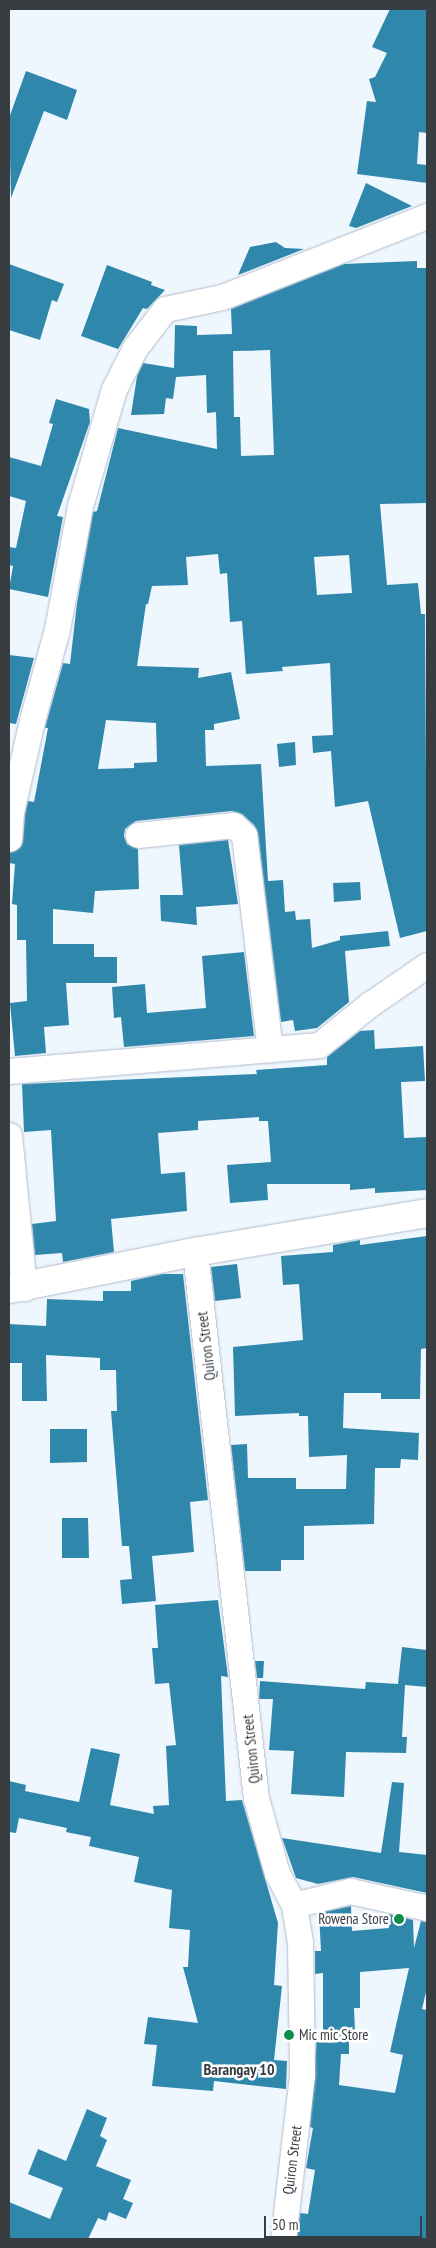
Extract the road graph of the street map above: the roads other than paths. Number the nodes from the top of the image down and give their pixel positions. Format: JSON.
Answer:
{"nodes":[{"id":1,"x":427,"y":216,"type":"edge"},
{"id":2,"x":138,"y":835,"type":"dead end"},
{"id":3,"x":9,"y":839,"type":"edge"},
{"id":4,"x":427,"y":965,"type":"edge"},
{"id":5,"x":270,"y":1049,"type":"junction"},
{"id":6,"x":9,"y":1071,"type":"edge"},
{"id":7,"x":9,"y":1135,"type":"edge"},
{"id":8,"x":427,"y":1213,"type":"edge"},
{"id":9,"x":195,"y":1252,"type":"junction"},
{"id":10,"x":16,"y":1288,"type":"edge"},
{"id":11,"x":294,"y":1905,"type":"junction"},
{"id":12,"x":427,"y":1908,"type":"edge"},
{"id":13,"x":283,"y":2239,"type":"edge"}],
"edges":[{"from":1,"to":3,"type":"street"},
{"from":2,"to":5,"type":"street"},
{"from":4,"to":5,"type":"street"},
{"from":5,"to":6,"type":"street"},
{"from":7,"to":10,"type":"street"},
{"from":8,"to":9,"type":"street"},
{"from":9,"to":10,"type":"street"},
{"from":9,"to":11,"type":"street","name":"Quiron Street"},
{"from":11,"to":12,"type":"street"},
{"from":11,"to":13,"type":"street","name":"Quiron Street"}]}
